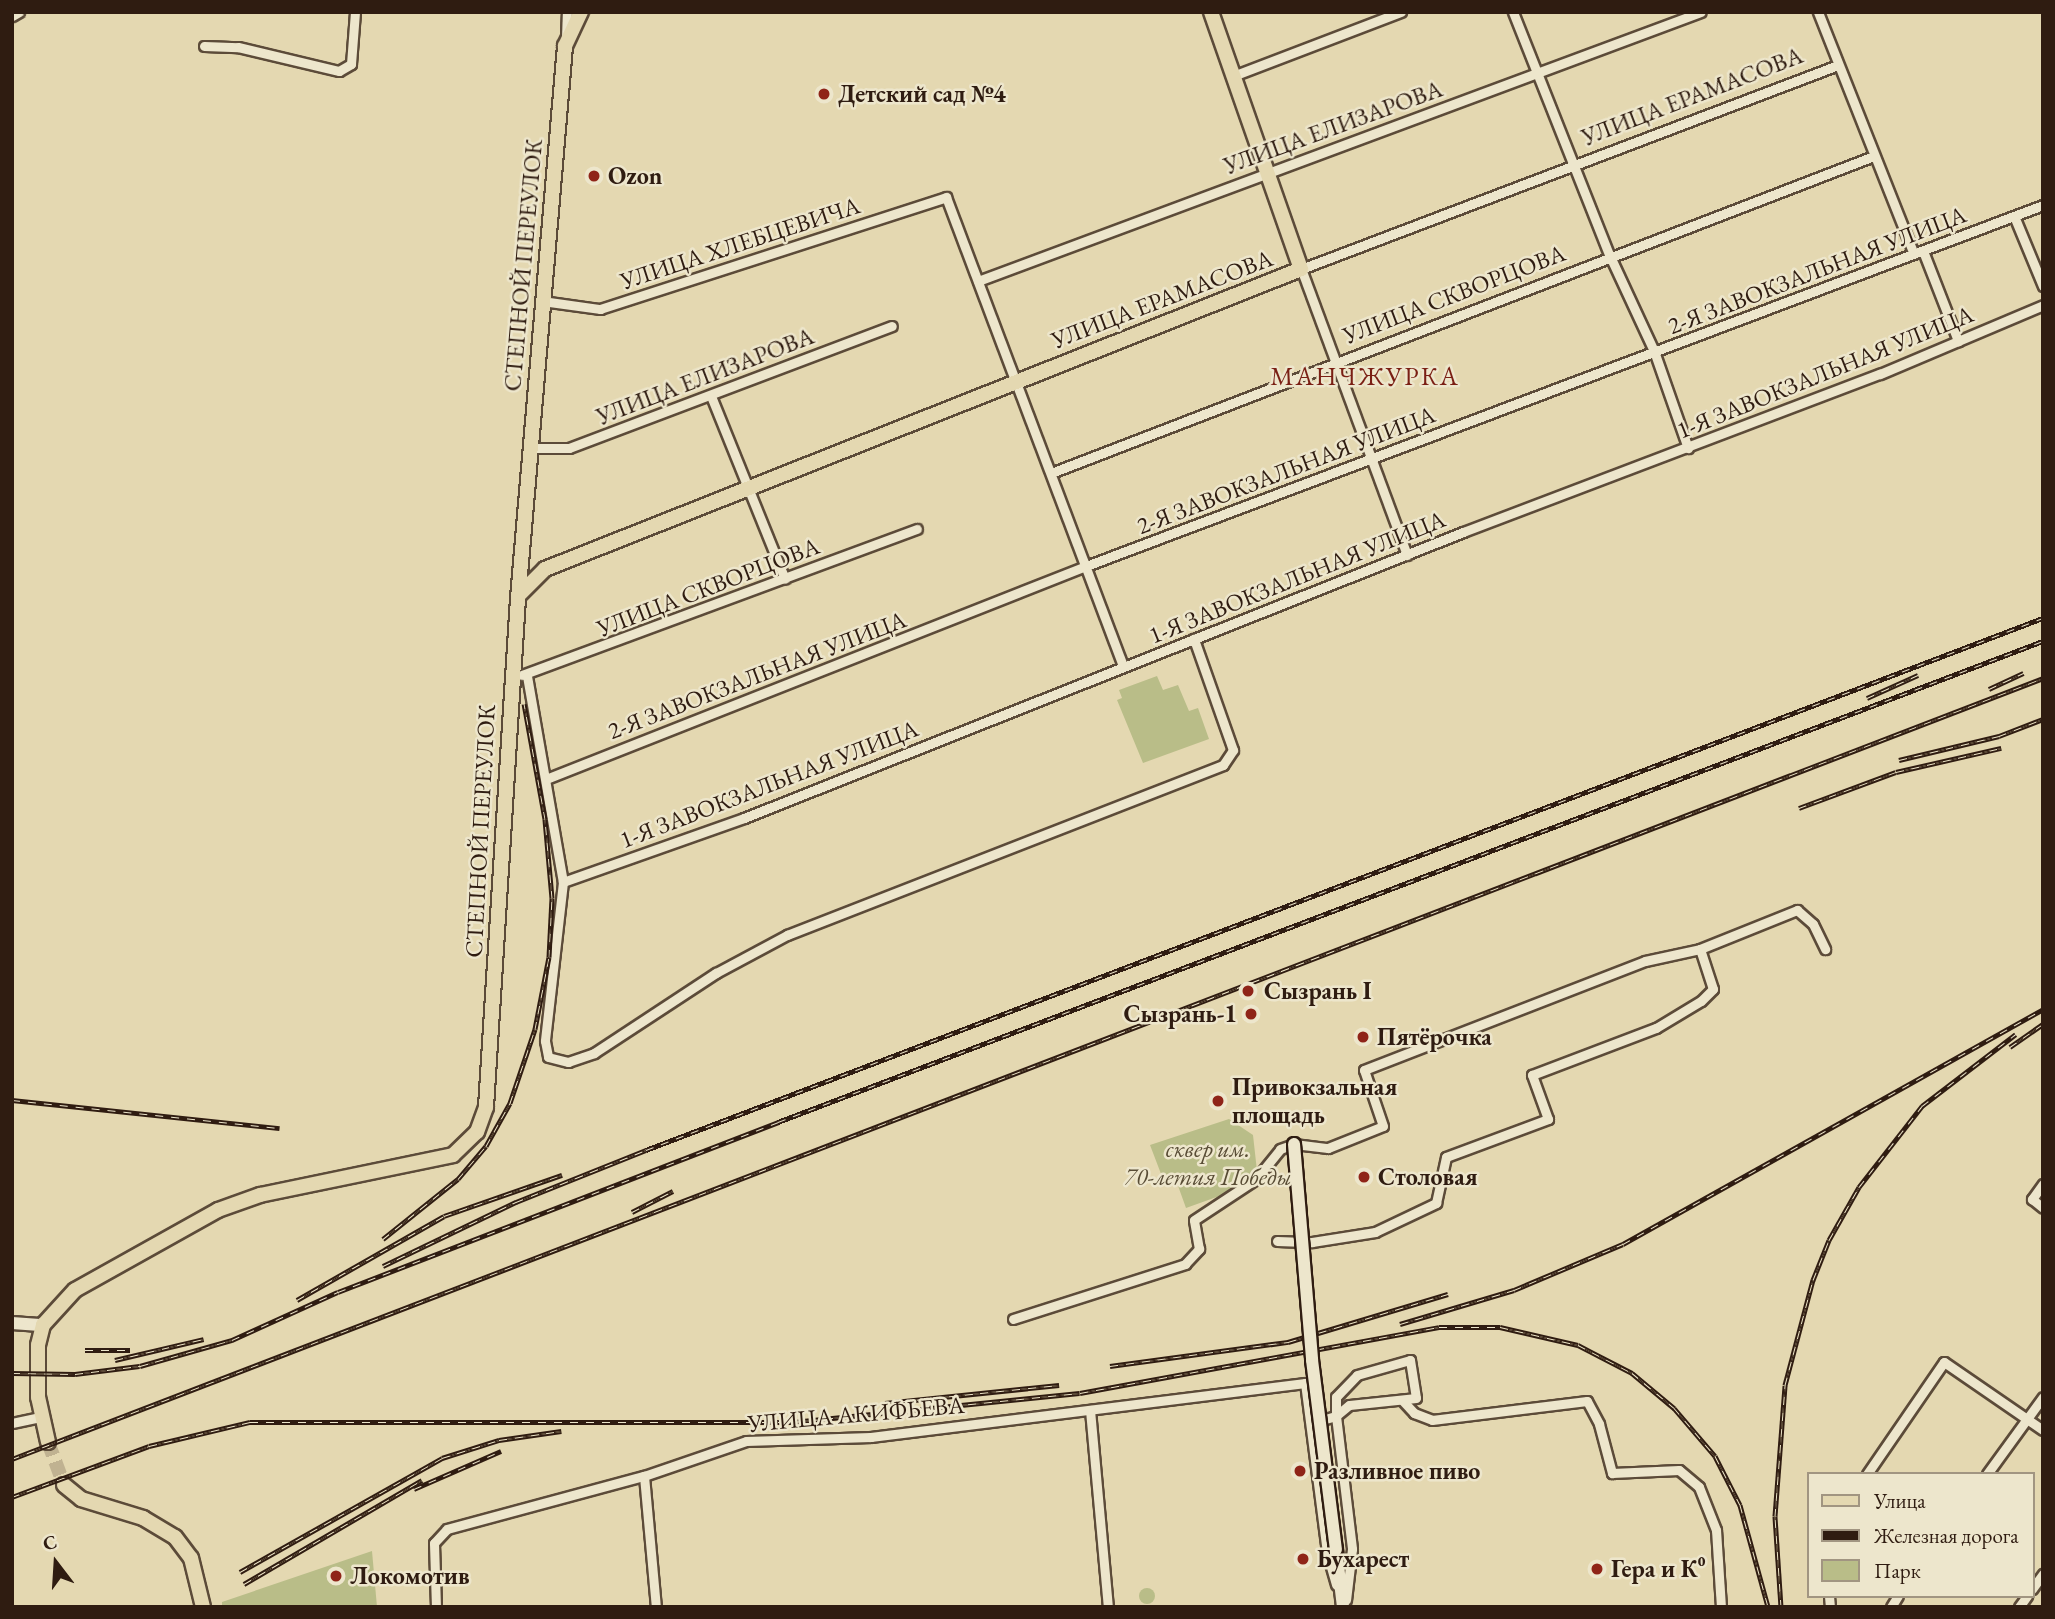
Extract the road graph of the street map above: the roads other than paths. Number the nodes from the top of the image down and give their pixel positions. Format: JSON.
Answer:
{"nodes":[{"id":1,"x":19,"y":12,"type":"edge"},
{"id":2,"x":355,"y":12,"type":"edge"},
{"id":3,"x":567,"y":12,"type":"edge"},
{"id":4,"x":581,"y":12,"type":"edge"},
{"id":5,"x":1211,"y":12,"type":"edge"},
{"id":6,"x":1401,"y":12,"type":"edge"},
{"id":7,"x":1513,"y":12,"type":"edge"},
{"id":8,"x":1701,"y":12,"type":"edge"},
{"id":9,"x":1818,"y":12,"type":"edge"},
{"id":10,"x":12,"y":16,"type":"edge"},
{"id":11,"x":205,"y":46,"type":"dead end"},
{"id":12,"x":565,"y":46,"type":"junction"},
{"id":13,"x":1838,"y":65,"type":"junction"},
{"id":14,"x":1536,"y":74,"type":"junction"},
{"id":15,"x":1233,"y":76,"type":"junction"},
{"id":16,"x":1874,"y":156,"type":"junction"},
{"id":17,"x":1573,"y":166,"type":"junction"},
{"id":18,"x":1265,"y":172,"type":"junction"},
{"id":19,"x":2043,"y":205,"type":"edge"},
{"id":20,"x":2014,"y":216,"type":"junction"},
{"id":21,"x":1919,"y":252,"type":"junction"},
{"id":22,"x":1609,"y":254,"type":"junction"},
{"id":23,"x":1301,"y":269,"type":"junction"},
{"id":24,"x":978,"y":281,"type":"junction"},
{"id":25,"x":2043,"y":286,"type":"edge"},
{"id":26,"x":542,"y":301,"type":"junction"},
{"id":27,"x":2043,"y":305,"type":"edge"},
{"id":28,"x":892,"y":326,"type":"dead end"},
{"id":29,"x":1958,"y":341,"type":"junction"},
{"id":30,"x":1654,"y":351,"type":"junction"},
{"id":31,"x":1337,"y":361,"type":"junction"},
{"id":32,"x":1016,"y":381,"type":"junction"},
{"id":33,"x":711,"y":396,"type":"junction"},
{"id":34,"x":529,"y":448,"type":"junction"},
{"id":35,"x":1688,"y":448,"type":"junction"},
{"id":36,"x":1374,"y":458,"type":"junction"},
{"id":37,"x":1051,"y":473,"type":"junction"},
{"id":38,"x":748,"y":488,"type":"junction"},
{"id":39,"x":917,"y":528,"type":"dead end"},
{"id":40,"x":522,"y":547,"type":"junction"},
{"id":41,"x":1407,"y":555,"type":"junction"},
{"id":42,"x":1086,"y":566,"type":"junction"},
{"id":43,"x":545,"y":569,"type":"junction"},
{"id":44,"x":785,"y":579,"type":"junction"},
{"id":45,"x":518,"y":598,"type":"junction"},
{"id":46,"x":1194,"y":639,"type":"junction"},
{"id":47,"x":1124,"y":666,"type":"junction"},
{"id":48,"x":520,"y":675,"type":"junction"},
{"id":49,"x":546,"y":779,"type":"junction"},
{"id":50,"x":564,"y":882,"type":"junction"},
{"id":51,"x":1700,"y":949,"type":"junction"},
{"id":52,"x":1825,"y":949,"type":"dead end"},
{"id":53,"x":1299,"y":1145,"type":"junction"},
{"id":54,"x":2043,"y":1184,"type":"edge"},
{"id":55,"x":2043,"y":1208,"type":"edge"},
{"id":56,"x":1277,"y":1241,"type":"dead end"},
{"id":57,"x":1013,"y":1319,"type":"dead end"},
{"id":58,"x":12,"y":1323,"type":"edge"},
{"id":59,"x":43,"y":1325,"type":"junction"},
{"id":60,"x":2043,"y":1397,"type":"edge"},
{"id":61,"x":1402,"y":1400,"type":"junction"},
{"id":62,"x":1090,"y":1409,"type":"junction"},
{"id":63,"x":1336,"y":1416,"type":"junction"},
{"id":64,"x":41,"y":1417,"type":"junction"},
{"id":65,"x":2026,"y":1419,"type":"junction"},
{"id":66,"x":12,"y":1423,"type":"edge"},
{"id":67,"x":1310,"y":1423,"type":"junction"},
{"id":68,"x":2043,"y":1430,"type":"edge"},
{"id":69,"x":48,"y":1442,"type":"tunnel mouth"},
{"id":70,"x":1868,"y":1472,"type":"edge"},
{"id":71,"x":1988,"y":1472,"type":"edge"},
{"id":72,"x":644,"y":1476,"type":"junction"},
{"id":73,"x":64,"y":1485,"type":"tunnel mouth"},
{"id":74,"x":203,"y":1607,"type":"edge"},
{"id":75,"x":436,"y":1607,"type":"edge"},
{"id":76,"x":656,"y":1607,"type":"edge"},
{"id":77,"x":1108,"y":1607,"type":"edge"},
{"id":78,"x":1343,"y":1607,"type":"edge"},
{"id":79,"x":1721,"y":1607,"type":"edge"}],
"edges":[{"from":1,"to":10,"type":"street"},
{"from":2,"to":11,"type":"street"},
{"from":3,"to":12,"type":"street"},
{"from":4,"to":12,"type":"main road"},
{"from":5,"to":15,"type":"main road"},
{"from":6,"to":15,"type":"street"},
{"from":7,"to":14,"type":"street"},
{"from":8,"to":14,"type":"street","name":"УЛИЦА ЕЛИЗАРОВА"},
{"from":9,"to":13,"type":"street"},
{"from":12,"to":26,"type":"main road","name":"СТЕПНОЙ ПЕРЕУЛОК"},
{"from":13,"to":16,"type":"street"},
{"from":13,"to":17,"type":"street","name":"УЛИЦА ЕРАМАСОВА"},
{"from":14,"to":17,"type":"street"},
{"from":14,"to":18,"type":"street","name":"УЛИЦА ЕЛИЗАРОВА"},
{"from":15,"to":18,"type":"main road"},
{"from":16,"to":21,"type":"street"},
{"from":16,"to":22,"type":"street","name":"УЛИЦА СКВОРЦОВА"},
{"from":17,"to":22,"type":"street"},
{"from":17,"to":23,"type":"street","name":"УЛИЦА ЕРАМАСОВА"},
{"from":18,"to":23,"type":"main road"},
{"from":18,"to":24,"type":"street","name":"УЛИЦА ЕЛИЗАРОВА"},
{"from":19,"to":20,"type":"street","name":"2-Я ЗАВОКЗАЛЬНАЯ УЛИЦА"},
{"from":20,"to":21,"type":"street","name":"2-Я ЗАВОКЗАЛЬНАЯ УЛИЦА"},
{"from":20,"to":25,"type":"street"},
{"from":21,"to":29,"type":"street"},
{"from":21,"to":30,"type":"street","name":"2-Я ЗАВОКЗАЛЬНАЯ УЛИЦА"},
{"from":22,"to":30,"type":"street"},
{"from":22,"to":31,"type":"street","name":"УЛИЦА СКВОРЦОВА"},
{"from":23,"to":31,"type":"street"},
{"from":23,"to":32,"type":"main road","name":"УЛИЦА ЕРАМАСОВА"},
{"from":24,"to":26,"type":"street","name":"УЛИЦА ХЛЕБЦЕВИЧА"},
{"from":24,"to":32,"type":"street"},
{"from":26,"to":34,"type":"main road","name":"СТЕПНОЙ ПЕРЕУЛОК"},
{"from":27,"to":29,"type":"street","name":"1-Я ЗАВОКЗАЛЬНАЯ УЛИЦА"},
{"from":28,"to":33,"type":"street","name":"УЛИЦА ЕЛИЗАРОВА"},
{"from":29,"to":35,"type":"street","name":"1-Я ЗАВОКЗАЛЬНАЯ УЛИЦА"},
{"from":30,"to":35,"type":"street"},
{"from":30,"to":36,"type":"street","name":"2-Я ЗАВОКЗАЛЬНАЯ УЛИЦА"},
{"from":31,"to":36,"type":"street"},
{"from":31,"to":37,"type":"street","name":"УЛИЦА СКВОРЦОВА"},
{"from":32,"to":37,"type":"street"},
{"from":32,"to":38,"type":"main road","name":"УЛИЦА ЕРАМАСОВА"},
{"from":33,"to":34,"type":"street","name":"УЛИЦА ЕЛИЗАРОВА"},
{"from":33,"to":38,"type":"street"},
{"from":34,"to":40,"type":"main road","name":"СТЕПНОЙ ПЕРЕУЛОК"},
{"from":35,"to":41,"type":"street","name":"1-Я ЗАВОКЗАЛЬНАЯ УЛИЦА"},
{"from":36,"to":41,"type":"street"},
{"from":36,"to":42,"type":"street","name":"2-Я ЗАВОКЗАЛЬНАЯ УЛИЦА"},
{"from":37,"to":42,"type":"street"},
{"from":38,"to":43,"type":"main road","name":"УЛИЦА ЕРАМАСОВА"},
{"from":38,"to":44,"type":"street"},
{"from":39,"to":44,"type":"street","name":"УЛИЦА СКВОРЦОВА"},
{"from":40,"to":43,"type":"main road"},
{"from":40,"to":45,"type":"main road","name":"СТЕПНОЙ ПЕРЕУЛОК"},
{"from":41,"to":46,"type":"street","name":"1-Я ЗАВОКЗАЛЬНАЯ УЛИЦА"},
{"from":42,"to":47,"type":"street"},
{"from":42,"to":49,"type":"street","name":"2-Я ЗАВОКЗАЛЬНАЯ УЛИЦА"},
{"from":43,"to":45,"type":"main road","name":"УЛИЦА ЕРАМАСОВА"},
{"from":44,"to":48,"type":"street","name":"УЛИЦА СКВОРЦОВА"},
{"from":45,"to":48,"type":"main road","name":"СТЕПНОЙ ПЕРЕУЛОК"},
{"from":46,"to":47,"type":"street","name":"1-Я ЗАВОКЗАЛЬНАЯ УЛИЦА"},
{"from":46,"to":50,"type":"street"},
{"from":47,"to":50,"type":"street","name":"1-Я ЗАВОКЗАЛЬНАЯ УЛИЦА"},
{"from":48,"to":49,"type":"street"},
{"from":48,"to":59,"type":"main road","name":"СТЕПНОЙ ПЕРЕУЛОК"},
{"from":49,"to":50,"type":"street"},
{"from":51,"to":52,"type":"street"},
{"from":51,"to":53,"type":"street"},
{"from":51,"to":56,"type":"street"},
{"from":53,"to":57,"type":"street"},
{"from":53,"to":78,"type":"street","bridge":true},
{"from":54,"to":55,"type":"street"},
{"from":58,"to":59,"type":"street"},
{"from":59,"to":64,"type":"main road"},
{"from":60,"to":65,"type":"street"},
{"from":61,"to":63,"type":"street"},
{"from":61,"to":63,"type":"street"},
{"from":61,"to":79,"type":"street"},
{"from":62,"to":67,"type":"street","name":"УЛИЦА АКИФЬЕВА"},
{"from":62,"to":72,"type":"street","name":"УЛИЦА АКИФЬЕВА"},
{"from":62,"to":77,"type":"street"},
{"from":63,"to":67,"type":"street"},
{"from":63,"to":78,"type":"street"},
{"from":64,"to":66,"type":"street"},
{"from":64,"to":69,"type":"main road"},
{"from":65,"to":68,"type":"street"},
{"from":65,"to":70,"type":"street"},
{"from":65,"to":71,"type":"street"},
{"from":67,"to":78,"type":"street"},
{"from":72,"to":75,"type":"street","name":"УЛИЦА АКИФЬЕВА"},
{"from":72,"to":76,"type":"street"},
{"from":73,"to":74,"type":"main road"}]}
